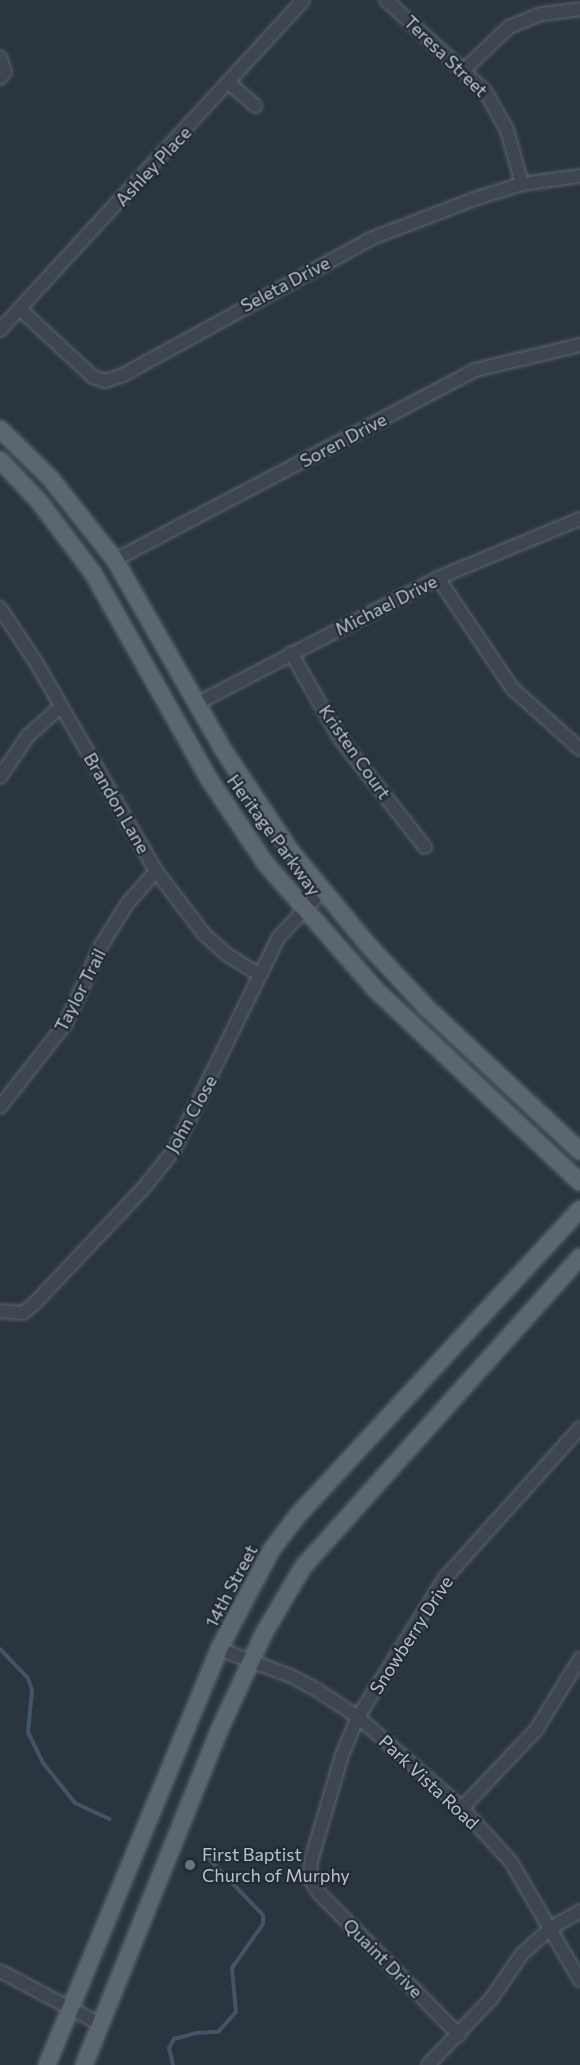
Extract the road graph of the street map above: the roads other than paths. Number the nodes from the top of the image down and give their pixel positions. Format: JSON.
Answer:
{"nodes":[{"id":1,"x":303,"y":0,"type":"edge"},
{"id":2,"x":386,"y":0,"type":"edge"},
{"id":3,"x":580,"y":9,"type":"edge"},
{"id":4,"x":0,"y":57,"type":"edge"},
{"id":5,"x":465,"y":69,"type":"junction"},
{"id":6,"x":2,"y":75,"type":"edge"},
{"id":7,"x":229,"y":82,"type":"junction"},
{"id":8,"x":255,"y":106,"type":"dead end"},
{"id":9,"x":580,"y":176,"type":"edge"},
{"id":10,"x":522,"y":184,"type":"junction"},
{"id":11,"x":21,"y":310,"type":"junction"},
{"id":12,"x":0,"y":330,"type":"edge"},
{"id":13,"x":580,"y":345,"type":"edge"},
{"id":14,"x":0,"y":429,"type":"edge"},
{"id":15,"x":0,"y":460,"type":"edge"},
{"id":16,"x":580,"y":519,"type":"edge"},
{"id":17,"x":115,"y":560,"type":"junction"},
{"id":18,"x":438,"y":578,"type":"junction"},
{"id":19,"x":0,"y":608,"type":"edge"},
{"id":20,"x":291,"y":653,"type":"junction"},
{"id":21,"x":198,"y":703,"type":"junction"},
{"id":22,"x":60,"y":707,"type":"junction"},
{"id":23,"x":580,"y":750,"type":"edge"},
{"id":24,"x":0,"y":777,"type":"edge"},
{"id":25,"x":425,"y":847,"type":"dead end"},
{"id":26,"x":156,"y":871,"type":"junction"},
{"id":27,"x":323,"y":890,"type":"junction"},
{"id":28,"x":303,"y":909,"type":"junction"},
{"id":29,"x":259,"y":975,"type":"junction"},
{"id":30,"x":426,"y":1007,"type":"junction"},
{"id":31,"x":411,"y":1023,"type":"junction"},
{"id":32,"x":0,"y":1107,"type":"edge"},
{"id":33,"x":580,"y":1151,"type":"edge"},
{"id":34,"x":580,"y":1182,"type":"edge"},
{"id":35,"x":580,"y":1209,"type":"edge"},
{"id":36,"x":580,"y":1257,"type":"edge"},
{"id":37,"x":0,"y":1311,"type":"edge"},
{"id":38,"x":580,"y":1428,"type":"edge"},
{"id":39,"x":219,"y":1649,"type":"junction"},
{"id":40,"x":580,"y":1659,"type":"edge"},
{"id":41,"x":251,"y":1661,"type":"junction"},
{"id":42,"x":358,"y":1717,"type":"junction"},
{"id":43,"x":462,"y":1808,"type":"junction"},
{"id":44,"x":310,"y":1880,"type":"joint"},
{"id":45,"x":580,"y":1911,"type":"edge"},
{"id":46,"x":551,"y":1928,"type":"junction"},
{"id":47,"x":0,"y":1971,"type":"edge"},
{"id":48,"x":580,"y":1980,"type":"edge"},
{"id":49,"x":71,"y":2008,"type":"junction"},
{"id":50,"x":100,"y":2024,"type":"junction"},
{"id":51,"x":459,"y":2035,"type":"junction"},
{"id":52,"x":48,"y":2065,"type":"edge"},
{"id":53,"x":84,"y":2065,"type":"edge"},
{"id":54,"x":428,"y":2065,"type":"edge"}],
"edges":[{"from":1,"to":7,"type":"street","name":"Ashley Place"},
{"from":2,"to":5,"type":"street","name":"Teresa Street"},
{"from":3,"to":5,"type":"street"},
{"from":4,"to":6,"type":"street"},
{"from":5,"to":10,"type":"street","name":"Teresa Street"},
{"from":7,"to":8,"type":"street"},
{"from":7,"to":11,"type":"street","name":"Ashley Place"},
{"from":9,"to":10,"type":"street","name":"Seleta Drive"},
{"from":10,"to":11,"type":"street","name":"Seleta Drive"},
{"from":11,"to":12,"type":"street","name":"Ashley Place"},
{"from":13,"to":17,"type":"street","name":"Soren Drive"},
{"from":14,"to":17,"type":"main road","name":"Heritage Parkway"},
{"from":15,"to":28,"type":"main road","name":"Heritage Parkway"},
{"from":16,"to":18,"type":"street","name":"Michael Drive"},
{"from":17,"to":21,"type":"main road","name":"Heritage Parkway"},
{"from":18,"to":20,"type":"street","name":"Michael Drive"},
{"from":18,"to":23,"type":"street"},
{"from":19,"to":22,"type":"street","name":"Brandon Lane"},
{"from":20,"to":21,"type":"street","name":"Michael Drive"},
{"from":20,"to":25,"type":"street","name":"Kristen Court"},
{"from":21,"to":27,"type":"main road","name":"Heritage Parkway"},
{"from":22,"to":24,"type":"street"},
{"from":22,"to":26,"type":"street","name":"Brandon Lane"},
{"from":26,"to":29,"type":"street","name":"Brandon Lane"},
{"from":26,"to":32,"type":"street","name":"Taylor Trail"},
{"from":27,"to":28,"type":"street","name":"John Close"},
{"from":27,"to":30,"type":"main road","name":"Heritage Parkway"},
{"from":28,"to":29,"type":"street","name":"John Close"},
{"from":28,"to":31,"type":"main road","name":"Heritage Parkway"},
{"from":29,"to":37,"type":"street","name":"John Close"},
{"from":30,"to":31,"type":"main road"},
{"from":30,"to":33,"type":"main road","name":"Heritage Parkway"},
{"from":31,"to":34,"type":"main road","name":"Heritage Parkway"},
{"from":35,"to":39,"type":"main road","name":"14th Street"},
{"from":36,"to":41,"type":"main road"},
{"from":38,"to":42,"type":"street","name":"Snowberry Drive"},
{"from":39,"to":41,"type":"street","name":"Park Vista Road"},
{"from":39,"to":49,"type":"main road","name":"14th Street"},
{"from":40,"to":43,"type":"street"},
{"from":41,"to":42,"type":"street","name":"Park Vista Road"},
{"from":41,"to":50,"type":"main road"},
{"from":42,"to":43,"type":"street","name":"Park Vista Road"},
{"from":42,"to":44,"type":"street","name":"Snowberry Drive"},
{"from":43,"to":46,"type":"street","name":"Park Vista Road"},
{"from":44,"to":51,"type":"street","name":"Quaint Drive"},
{"from":45,"to":46,"type":"street"},
{"from":46,"to":48,"type":"street","name":"Park Vista Road"},
{"from":46,"to":51,"type":"street"},
{"from":47,"to":49,"type":"street"},
{"from":49,"to":50,"type":"street"},
{"from":49,"to":52,"type":"main road","name":"14th Street"},
{"from":50,"to":53,"type":"main road"},
{"from":51,"to":54,"type":"street"}]}
